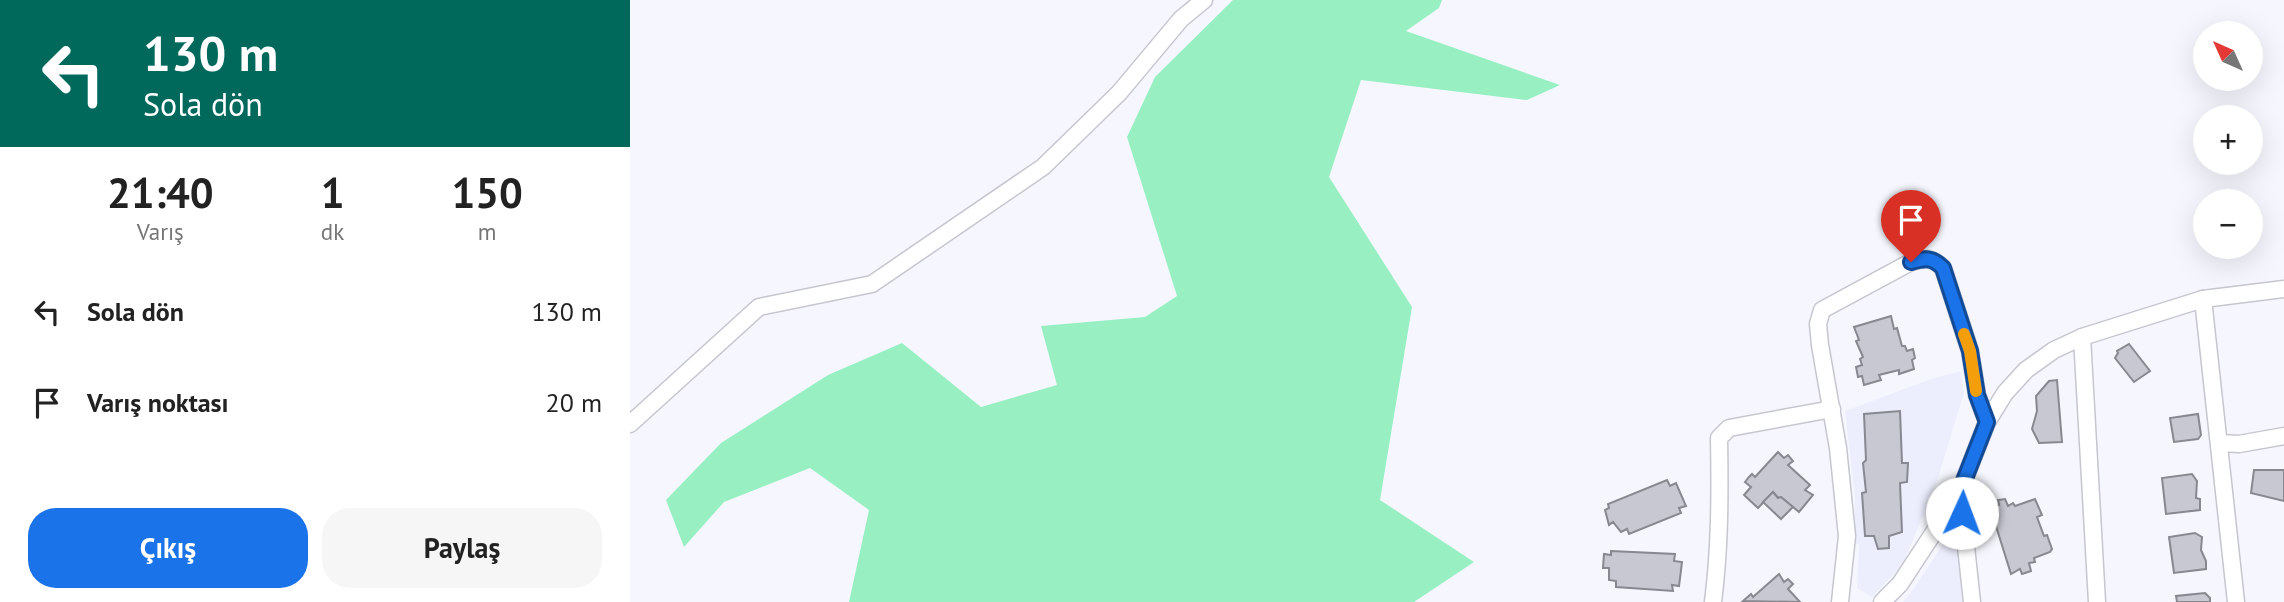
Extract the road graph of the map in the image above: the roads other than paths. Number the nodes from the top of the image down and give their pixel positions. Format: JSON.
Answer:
{"nodes":[{"id":1,"x":1204,"y":0,"type":"edge"},
{"id":2,"x":2284,"y":289,"type":"edge"},
{"id":3,"x":2203,"y":299,"type":"junction"},
{"id":4,"x":2082,"y":337,"type":"junction"},
{"id":5,"x":1832,"y":409,"type":"junction"},
{"id":6,"x":1987,"y":422,"type":"junction"},
{"id":7,"x":630,"y":424,"type":"edge"},
{"id":8,"x":2284,"y":436,"type":"edge"},
{"id":9,"x":2219,"y":443,"type":"junction"},
{"id":10,"x":1960,"y":491,"type":"junction"},
{"id":11,"x":1713,"y":602,"type":"edge"},
{"id":12,"x":1840,"y":602,"type":"edge"},
{"id":13,"x":1882,"y":602,"type":"edge"},
{"id":14,"x":1972,"y":602,"type":"edge"},
{"id":15,"x":2097,"y":602,"type":"edge"},
{"id":16,"x":2236,"y":602,"type":"edge"}],
"edges":[{"from":1,"to":7,"type":"street"},
{"from":2,"to":3,"type":"street"},
{"from":3,"to":4,"type":"street"},
{"from":3,"to":9,"type":"street"},
{"from":4,"to":6,"type":"street"},
{"from":4,"to":15,"type":"street"},
{"from":5,"to":6,"type":"street"},
{"from":5,"to":11,"type":"street"},
{"from":5,"to":12,"type":"street"},
{"from":6,"to":10,"type":"street"},
{"from":8,"to":9,"type":"street"},
{"from":9,"to":16,"type":"street"},
{"from":10,"to":13,"type":"street"},
{"from":10,"to":14,"type":"street"}]}
